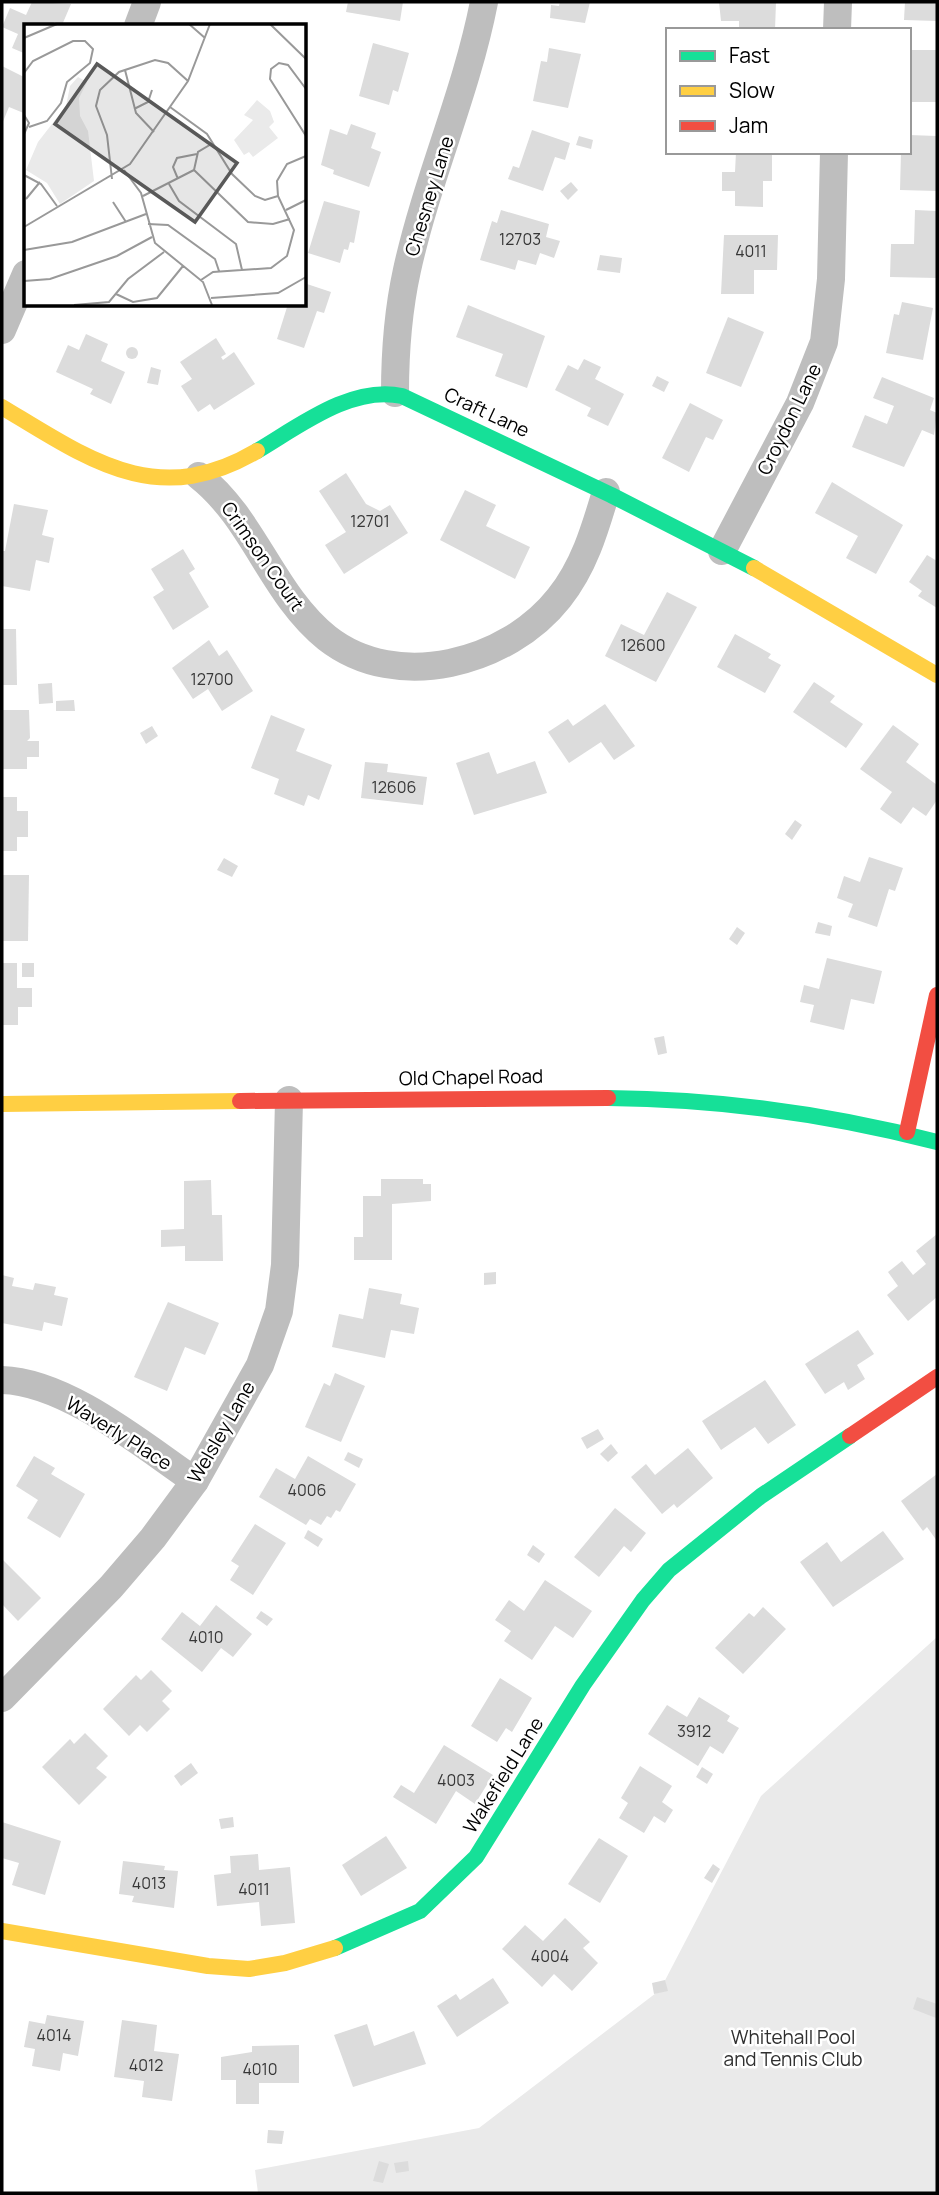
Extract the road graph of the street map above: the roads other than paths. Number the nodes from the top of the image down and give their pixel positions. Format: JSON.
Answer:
{"nodes":[{"id":1,"x":147,"y":2,"type":"edge"},
{"id":2,"x":484,"y":2,"type":"edge"},
{"id":3,"x":838,"y":2,"type":"edge"},
{"id":4,"x":139,"y":24,"type":"edge"},
{"id":5,"x":837,"y":28,"type":"edge"},
{"id":6,"x":834,"y":154,"type":"edge"},
{"id":7,"x":24,"y":279,"type":"edge"},
{"id":8,"x":2,"y":330,"type":"edge"},
{"id":9,"x":395,"y":393,"type":"junction"},
{"id":10,"x":2,"y":407,"type":"edge"},
{"id":11,"x":200,"y":476,"type":"junction"},
{"id":12,"x":606,"y":492,"type":"junction"},
{"id":13,"x":722,"y":551,"type":"junction"},
{"id":14,"x":937,"y":675,"type":"edge"},
{"id":15,"x":937,"y":995,"type":"edge"},
{"id":16,"x":289,"y":1100,"type":"junction"},
{"id":17,"x":2,"y":1104,"type":"edge"},
{"id":18,"x":907,"y":1132,"type":"junction"},
{"id":19,"x":937,"y":1142,"type":"edge"},
{"id":20,"x":937,"y":1377,"type":"edge"},
{"id":21,"x":2,"y":1380,"type":"edge"},
{"id":22,"x":195,"y":1480,"type":"junction"},
{"id":23,"x":2,"y":1698,"type":"edge"},
{"id":24,"x":2,"y":1931,"type":"edge"}],
"edges":[{"from":1,"to":4,"type":"street"},
{"from":2,"to":9,"type":"street","name":"Chesney Lane"},
{"from":3,"to":5,"type":"street"},
{"from":6,"to":13,"type":"street","name":"Croydon Lane"},
{"from":7,"to":8,"type":"street"},
{"from":9,"to":11,"type":"street"},
{"from":9,"to":12,"type":"street","name":"Craft Lane"},
{"from":10,"to":11,"type":"street"},
{"from":11,"to":12,"type":"street","name":"Crimson Court"},
{"from":12,"to":13,"type":"street","name":"Craft Lane"},
{"from":13,"to":14,"type":"street","name":"Craft Lane"},
{"from":15,"to":18,"type":"street"},
{"from":16,"to":17,"type":"street","name":"Old Chapel Road"},
{"from":16,"to":18,"type":"street","name":"Old Chapel Road"},
{"from":16,"to":22,"type":"street","name":"Welsley Lane"},
{"from":18,"to":19,"type":"street","name":"Old Chapel Road"},
{"from":20,"to":24,"type":"street","name":"Wakefield Lane"},
{"from":21,"to":22,"type":"street","name":"Waverly Place"},
{"from":22,"to":23,"type":"street","name":"Welsley Lane"}]}
